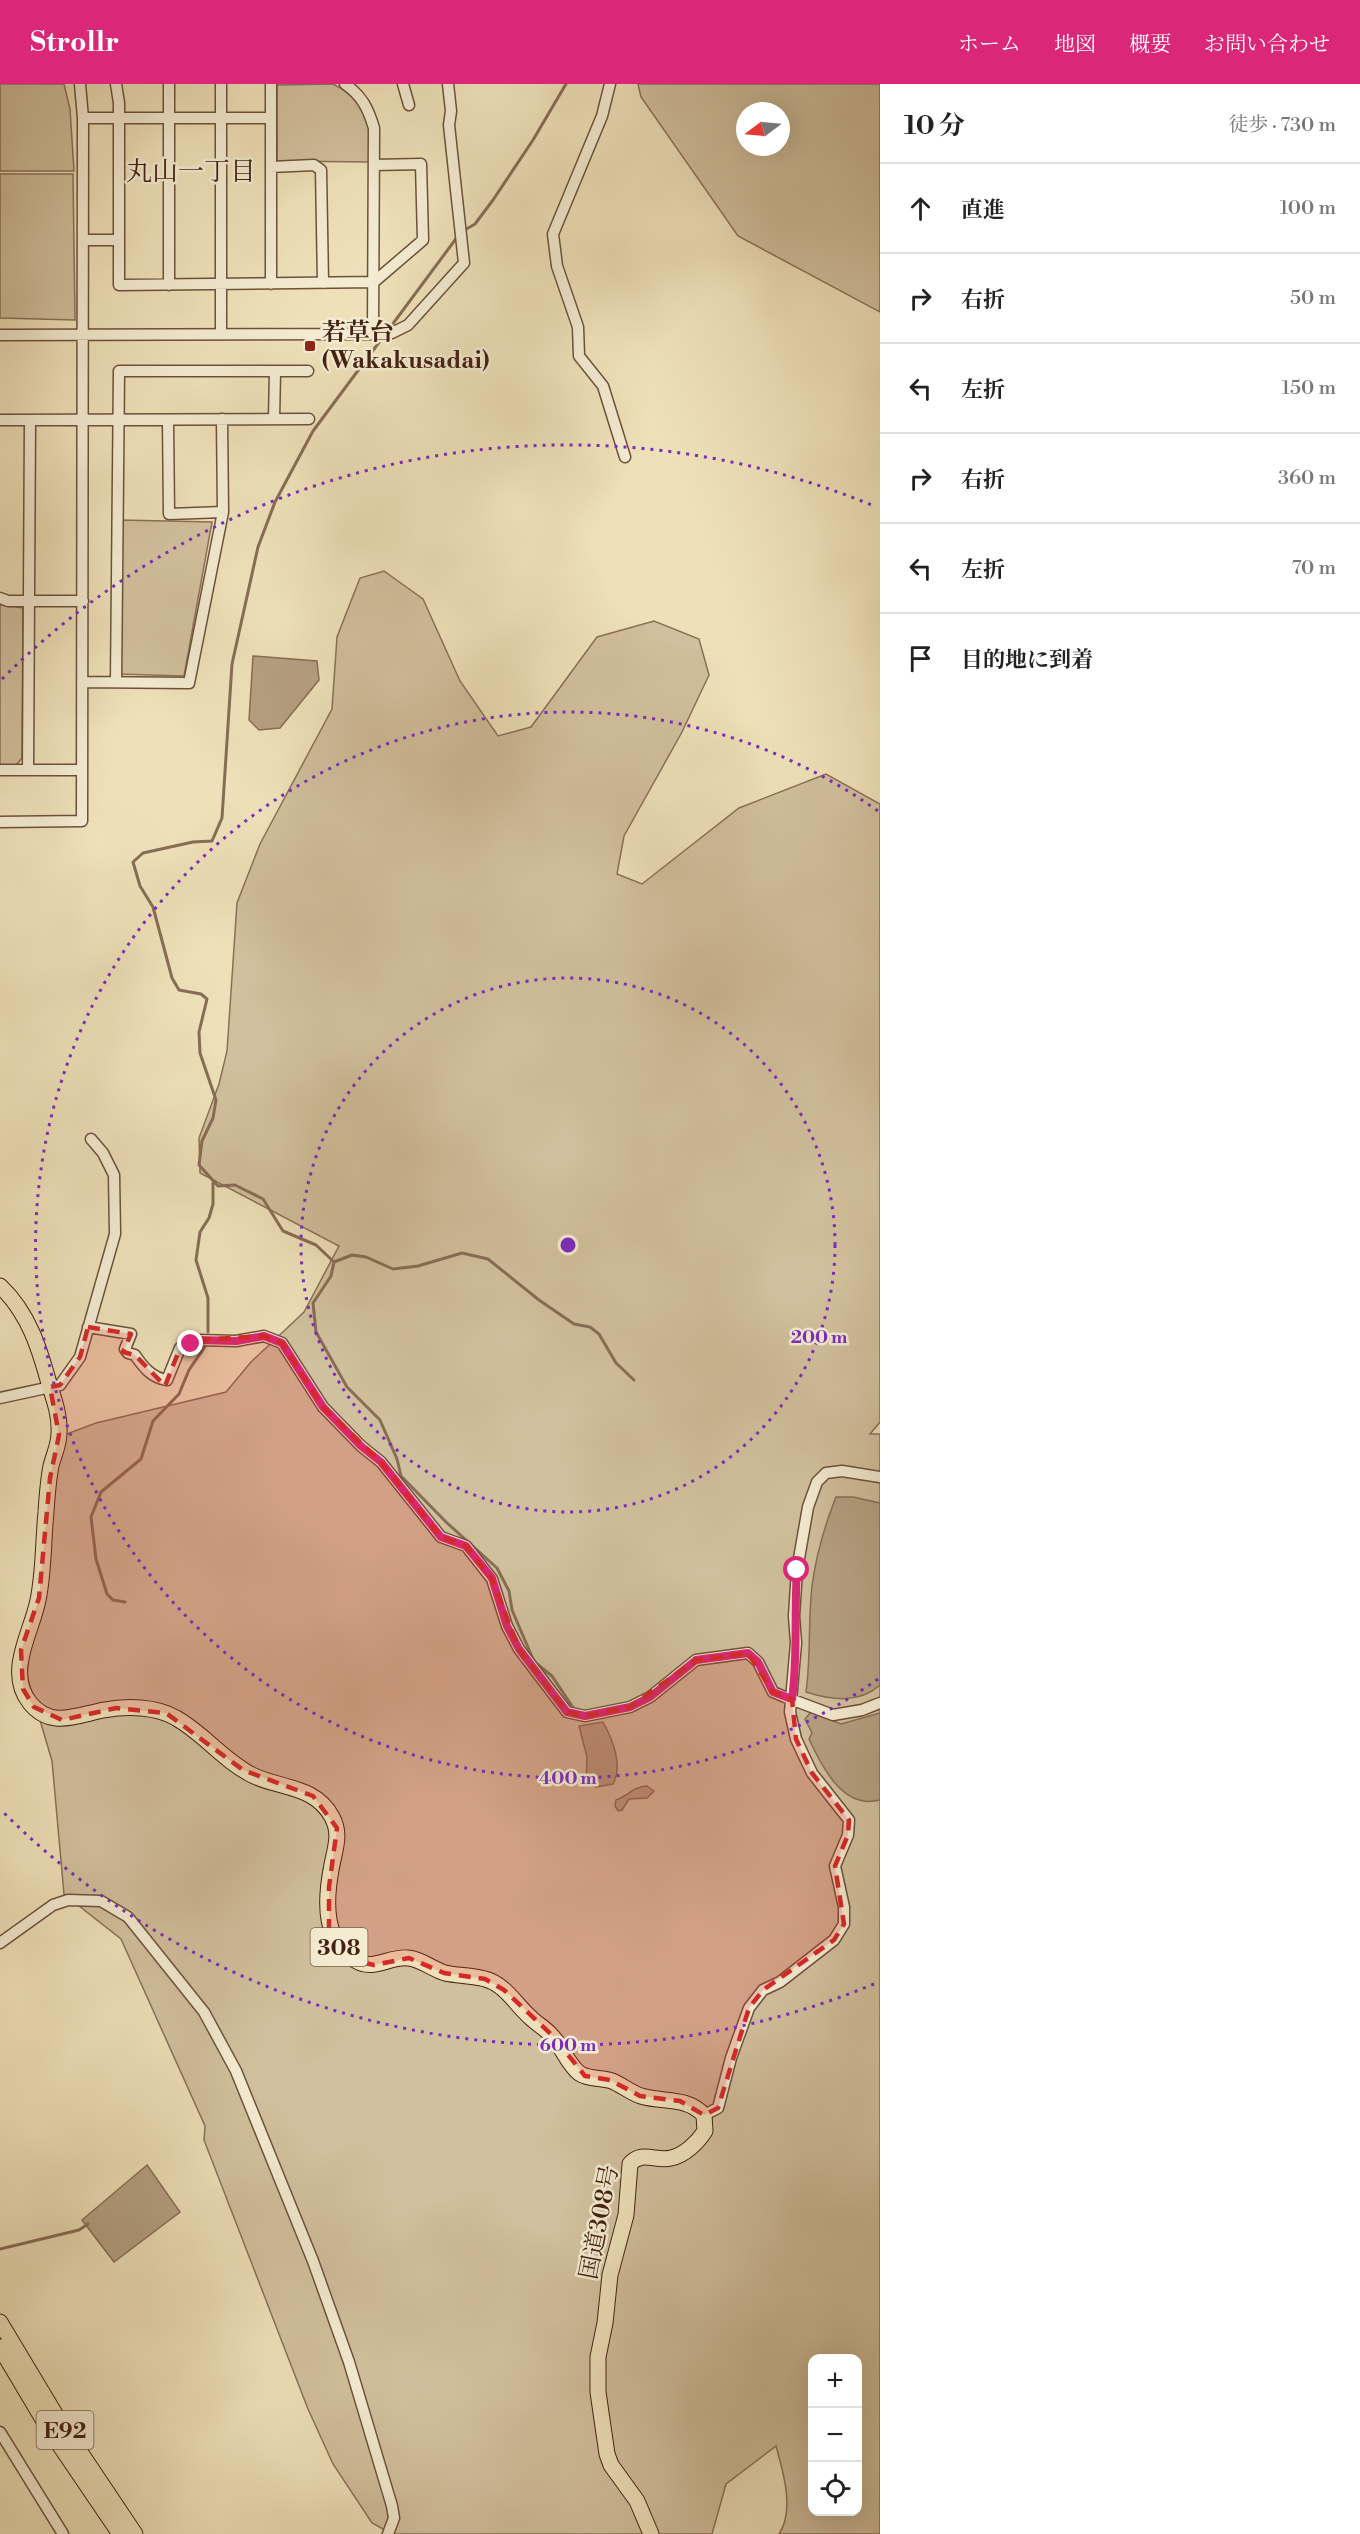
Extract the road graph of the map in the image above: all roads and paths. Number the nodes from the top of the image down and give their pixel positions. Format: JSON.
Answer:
{"nodes":[{"id":1,"x":80,"y":84,"type":"edge"},
{"id":2,"x":116,"y":84,"type":"edge"},
{"id":3,"x":169,"y":84,"type":"edge"},
{"id":4,"x":221,"y":84,"type":"edge"},
{"id":5,"x":271,"y":84,"type":"edge"},
{"id":6,"x":345,"y":84,"type":"edge"},
{"id":7,"x":403,"y":84,"type":"edge"},
{"id":8,"x":448,"y":84,"type":"edge"},
{"id":9,"x":610,"y":84,"type":"edge"},
{"id":10,"x":409,"y":105,"type":"dead end"},
{"id":11,"x":83,"y":118,"type":"junction"},
{"id":12,"x":119,"y":118,"type":"junction"},
{"id":13,"x":169,"y":118,"type":"junction"},
{"id":14,"x":221,"y":118,"type":"junction"},
{"id":15,"x":271,"y":118,"type":"junction"},
{"id":16,"x":374,"y":165,"type":"junction"},
{"id":17,"x":271,"y":167,"type":"junction"},
{"id":18,"x":83,"y":240,"type":"junction"},
{"id":19,"x":119,"y":240,"type":"junction"},
{"id":20,"x":374,"y":282,"type":"junction"},
{"id":21,"x":323,"y":283,"type":"junction"},
{"id":22,"x":221,"y":284,"type":"junction"},
{"id":23,"x":271,"y":284,"type":"junction"},
{"id":24,"x":169,"y":285,"type":"junction"},
{"id":25,"x":83,"y":334,"type":"junction"},
{"id":26,"x":221,"y":334,"type":"junction"},
{"id":27,"x":373,"y":334,"type":"junction"},
{"id":28,"x":0,"y":335,"type":"edge"},
{"id":29,"x":275,"y":371,"type":"junction"},
{"id":30,"x":308,"y":371,"type":"dead end"},
{"id":31,"x":222,"y":419,"type":"junction"},
{"id":32,"x":274,"y":419,"type":"junction"},
{"id":33,"x":309,"y":419,"type":"dead end"},
{"id":34,"x":0,"y":420,"type":"edge"},
{"id":35,"x":30,"y":420,"type":"junction"},
{"id":36,"x":83,"y":420,"type":"junction"},
{"id":37,"x":118,"y":420,"type":"junction"},
{"id":38,"x":168,"y":420,"type":"junction"},
{"id":39,"x":625,"y":457,"type":"dead end"},
{"id":40,"x":223,"y":512,"type":"junction"},
{"id":41,"x":0,"y":598,"type":"edge"},
{"id":42,"x":29,"y":601,"type":"junction"},
{"id":43,"x":82,"y":601,"type":"junction"},
{"id":44,"x":82,"y":682,"type":"junction"},
{"id":45,"x":116,"y":682,"type":"junction"},
{"id":46,"x":0,"y":770,"type":"edge"},
{"id":47,"x":28,"y":770,"type":"junction"},
{"id":48,"x":82,"y":770,"type":"junction"},
{"id":49,"x":0,"y":822,"type":"edge"},
{"id":50,"x":91,"y":1139,"type":"dead end"},
{"id":51,"x":0,"y":1286,"type":"edge"},
{"id":52,"x":88,"y":1327,"type":"junction"},
{"id":53,"x":50,"y":1387,"type":"junction"},
{"id":54,"x":0,"y":1398,"type":"edge"},
{"id":55,"x":880,"y":1477,"type":"edge"},
{"id":56,"x":792,"y":1699,"type":"junction"},
{"id":57,"x":880,"y":1703,"type":"edge"},
{"id":58,"x":0,"y":1943,"type":"edge"},
{"id":59,"x":704,"y":2115,"type":"junction"},
{"id":60,"x":0,"y":2322,"type":"edge"},
{"id":61,"x":0,"y":2347,"type":"edge"},
{"id":62,"x":0,"y":2432,"type":"edge"},
{"id":63,"x":63,"y":2534,"type":"edge"},
{"id":64,"x":120,"y":2534,"type":"edge"},
{"id":65,"x":135,"y":2534,"type":"edge"},
{"id":66,"x":388,"y":2534,"type":"edge"},
{"id":67,"x":651,"y":2534,"type":"edge"}],
"edges":[{"from":1,"to":11,"type":"street"},
{"from":2,"to":12,"type":"street"},
{"from":3,"to":13,"type":"street"},
{"from":4,"to":14,"type":"street"},
{"from":5,"to":15,"type":"street"},
{"from":6,"to":16,"type":"street"},
{"from":7,"to":10,"type":"street"},
{"from":8,"to":27,"type":"street"},
{"from":9,"to":39,"type":"street"},
{"from":11,"to":12,"type":"street"},
{"from":11,"to":18,"type":"street"},
{"from":12,"to":13,"type":"street"},
{"from":12,"to":19,"type":"street"},
{"from":13,"to":14,"type":"street"},
{"from":13,"to":24,"type":"street"},
{"from":14,"to":15,"type":"street"},
{"from":14,"to":22,"type":"street"},
{"from":15,"to":17,"type":"street"},
{"from":16,"to":20,"type":"street"},
{"from":16,"to":20,"type":"street"},
{"from":17,"to":21,"type":"street"},
{"from":17,"to":23,"type":"street"},
{"from":18,"to":19,"type":"street"},
{"from":18,"to":25,"type":"street"},
{"from":19,"to":24,"type":"street"},
{"from":20,"to":21,"type":"street"},
{"from":20,"to":27,"type":"street"},
{"from":21,"to":23,"type":"street"},
{"from":22,"to":23,"type":"street"},
{"from":22,"to":24,"type":"street"},
{"from":22,"to":26,"type":"street"},
{"from":25,"to":26,"type":"street"},
{"from":25,"to":28,"type":"street"},
{"from":25,"to":36,"type":"street"},
{"from":26,"to":27,"type":"street"},
{"from":29,"to":30,"type":"street"},
{"from":29,"to":32,"type":"street"},
{"from":29,"to":37,"type":"street"},
{"from":31,"to":32,"type":"street"},
{"from":31,"to":38,"type":"street"},
{"from":31,"to":40,"type":"street"},
{"from":32,"to":33,"type":"street"},
{"from":34,"to":35,"type":"street"},
{"from":35,"to":36,"type":"street"},
{"from":35,"to":42,"type":"street"},
{"from":36,"to":37,"type":"street"},
{"from":36,"to":43,"type":"street"},
{"from":37,"to":38,"type":"street"},
{"from":37,"to":45,"type":"street"},
{"from":38,"to":40,"type":"street"},
{"from":40,"to":45,"type":"street"},
{"from":41,"to":42,"type":"street"},
{"from":42,"to":43,"type":"street"},
{"from":42,"to":47,"type":"street"},
{"from":43,"to":44,"type":"street"},
{"from":44,"to":45,"type":"street"},
{"from":44,"to":48,"type":"street"},
{"from":46,"to":47,"type":"street"},
{"from":47,"to":48,"type":"street"},
{"from":48,"to":49,"type":"street"},
{"from":50,"to":52,"type":"street"},
{"from":51,"to":53,"type":"highway","number":"308"},
{"from":52,"to":53,"type":"street"},
{"from":52,"to":56,"type":"street"},
{"from":53,"to":54,"type":"street"},
{"from":53,"to":59,"type":"highway","number":"308"},
{"from":55,"to":56,"type":"street"},
{"from":56,"to":57,"type":"street"},
{"from":56,"to":59,"type":"street"},
{"from":58,"to":66,"type":"street"},
{"from":59,"to":67,"type":"highway","name":"国道308号"},
{"from":60,"to":65,"type":"highway","number":"E92"},
{"from":61,"to":64,"type":"highway","number":"E92"},
{"from":62,"to":63,"type":"street"}]}
